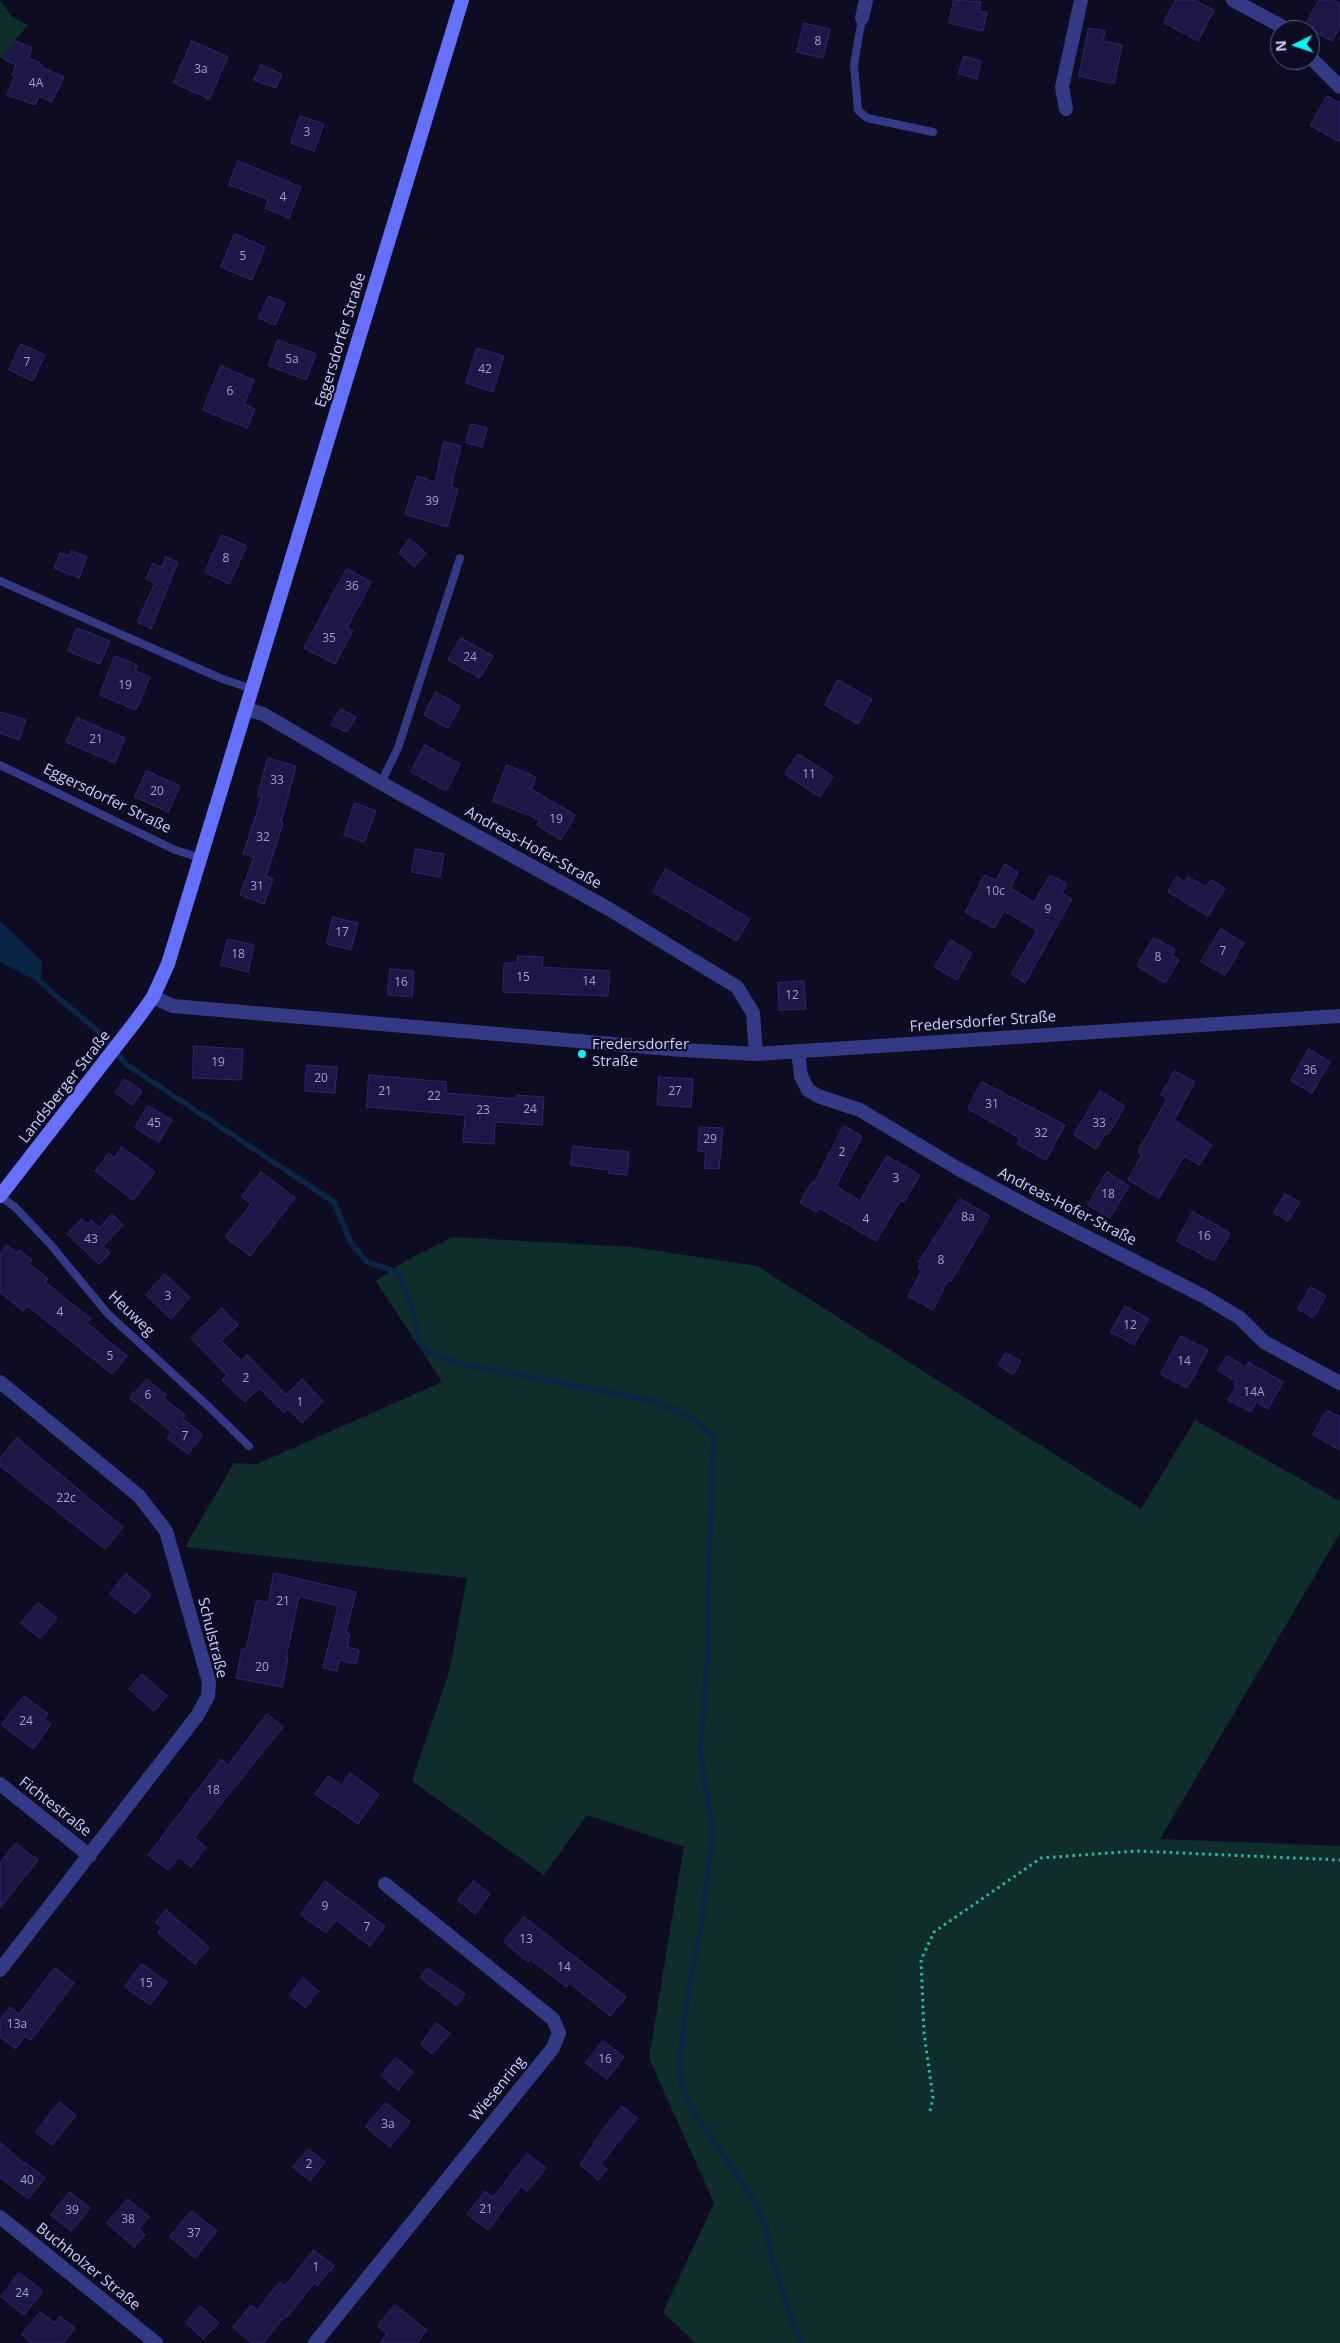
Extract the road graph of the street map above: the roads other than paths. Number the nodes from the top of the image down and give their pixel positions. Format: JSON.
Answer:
{"nodes":[{"id":1,"x":462,"y":0,"type":"edge"},
{"id":2,"x":866,"y":0,"type":"edge"},
{"id":3,"x":1081,"y":0,"type":"edge"},
{"id":4,"x":1232,"y":0,"type":"edge"},
{"id":5,"x":862,"y":18,"type":"joint"},
{"id":6,"x":1270,"y":20,"type":"edge"},
{"id":7,"x":1320,"y":67,"type":"edge"},
{"id":8,"x":1340,"y":87,"type":"edge"},
{"id":9,"x":1066,"y":109,"type":"dead end"},
{"id":10,"x":933,"y":132,"type":"dead end"},
{"id":11,"x":460,"y":558,"type":"dead end"},
{"id":12,"x":0,"y":581,"type":"edge"},
{"id":13,"x":252,"y":689,"type":"junction"},
{"id":14,"x":246,"y":708,"type":"junction"},
{"id":15,"x":0,"y":765,"type":"edge"},
{"id":16,"x":381,"y":782,"type":"junction"},
{"id":17,"x":201,"y":858,"type":"junction"},
{"id":18,"x":153,"y":996,"type":"junction"},
{"id":19,"x":1340,"y":1016,"type":"edge"},
{"id":20,"x":798,"y":1051,"type":"junction"},
{"id":21,"x":756,"y":1054,"type":"junction"},
{"id":22,"x":0,"y":1196,"type":"edge"},
{"id":23,"x":0,"y":1382,"type":"edge"},
{"id":24,"x":1340,"y":1384,"type":"edge"},
{"id":25,"x":249,"y":1446,"type":"dead end"},
{"id":26,"x":0,"y":1784,"type":"edge"},
{"id":27,"x":90,"y":1856,"type":"junction"},
{"id":28,"x":385,"y":1884,"type":"dead end"},
{"id":29,"x":0,"y":1970,"type":"edge"},
{"id":30,"x":0,"y":2217,"type":"edge"},
{"id":31,"x":156,"y":2343,"type":"edge"},
{"id":32,"x":315,"y":2343,"type":"edge"}],
"edges":[{"from":1,"to":13,"type":"main road","name":"Eggersdorfer Straße"},
{"from":2,"to":5,"type":"street"},
{"from":3,"to":9,"type":"street"},
{"from":4,"to":6,"type":"street"},
{"from":5,"to":10,"type":"lane"},
{"from":7,"to":8,"type":"street"},
{"from":11,"to":16,"type":"lane"},
{"from":12,"to":13,"type":"lane"},
{"from":13,"to":14,"type":"main road","name":"Eggersdorfer Straße"},
{"from":14,"to":16,"type":"street","name":"Andreas-Hofer-Straße"},
{"from":14,"to":17,"type":"main road","name":"Eggersdorfer Straße"},
{"from":15,"to":17,"type":"lane","name":"Eggersdorfer Straße"},
{"from":16,"to":21,"type":"street","name":"Andreas-Hofer-Straße"},
{"from":17,"to":18,"type":"main road","name":"Eggersdorfer Straße"},
{"from":18,"to":21,"type":"street","name":"Fredersdorfer Straße"},
{"from":18,"to":22,"type":"main road","name":"Landsberger Straße"},
{"from":19,"to":20,"type":"street","name":"Fredersdorfer Straße"},
{"from":20,"to":21,"type":"street","name":"Fredersdorfer Straße"},
{"from":20,"to":24,"type":"street","name":"Andreas-Hofer-Straße"},
{"from":22,"to":25,"type":"lane","name":"Heuweg"},
{"from":23,"to":27,"type":"street","name":"Schulstraße"},
{"from":26,"to":27,"type":"street","name":"Fichtestraße"},
{"from":27,"to":29,"type":"street","name":"Schulstraße"},
{"from":28,"to":32,"type":"street","name":"Wiesenring"},
{"from":30,"to":31,"type":"street","name":"Buchholzer Straße"}]}
